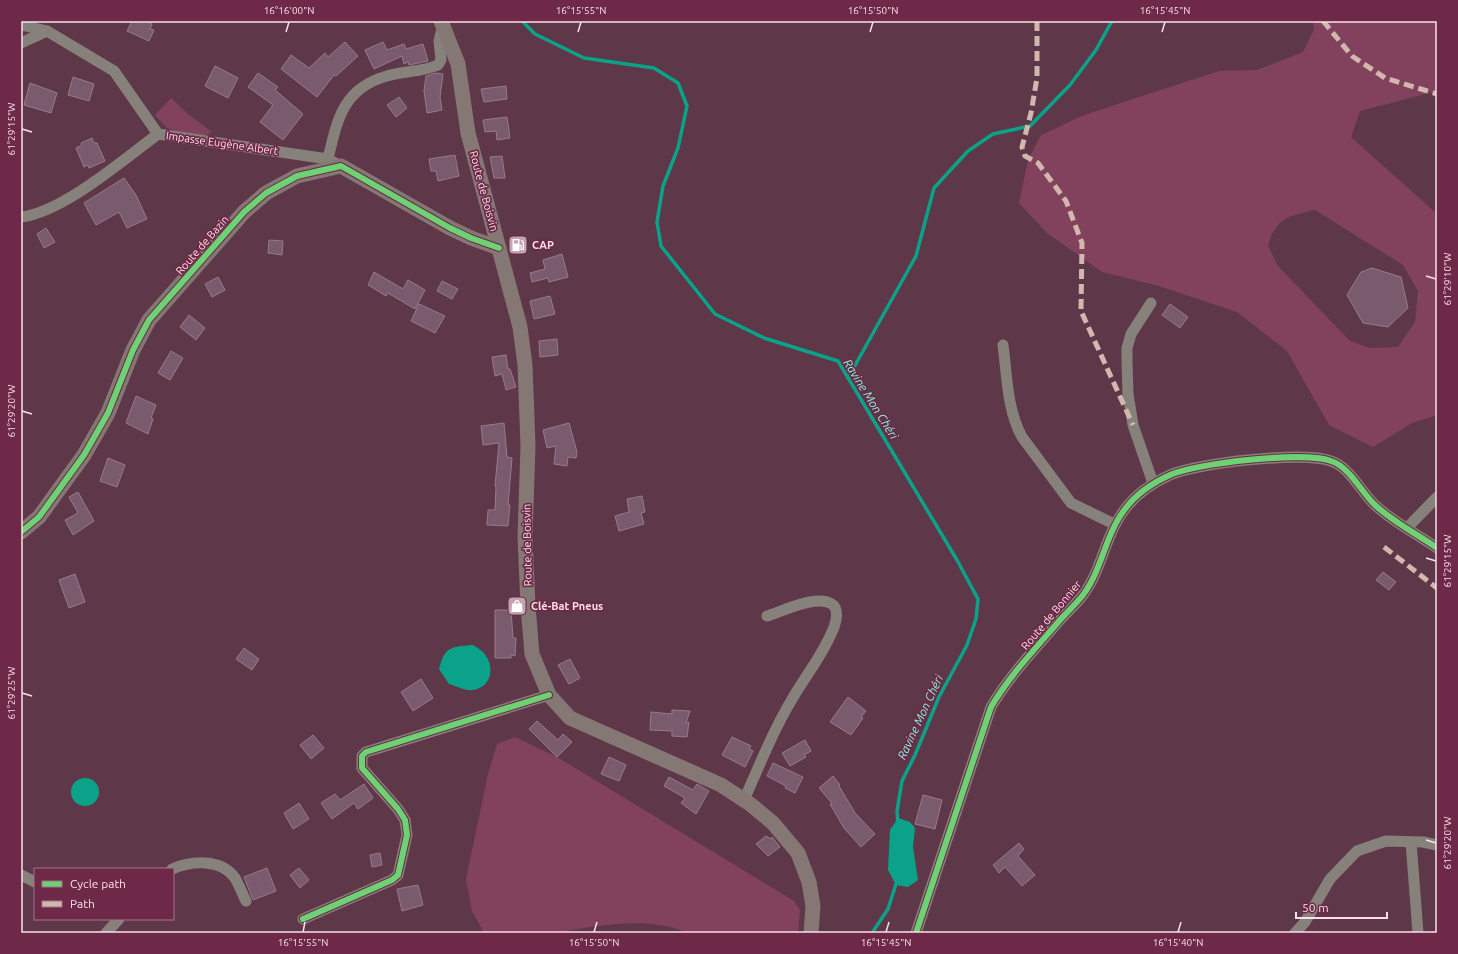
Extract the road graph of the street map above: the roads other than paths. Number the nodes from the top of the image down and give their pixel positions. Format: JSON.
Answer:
{"nodes":[{"id":1,"x":442,"y":23,"type":"edge"},
{"id":2,"x":21,"y":25,"type":"edge"},
{"id":3,"x":47,"y":31,"type":"junction"},
{"id":4,"x":21,"y":43,"type":"edge"},
{"id":5,"x":158,"y":134,"type":"junction"},
{"id":6,"x":328,"y":159,"type":"junction"},
{"id":7,"x":341,"y":166,"type":"junction"},
{"id":8,"x":21,"y":217,"type":"edge"},
{"id":9,"x":499,"y":248,"type":"junction"},
{"id":10,"x":1151,"y":303,"type":"dead end"},
{"id":11,"x":1003,"y":345,"type":"dead end"},
{"id":12,"x":1153,"y":483,"type":"junction"},
{"id":13,"x":1437,"y":497,"type":"edge"},
{"id":14,"x":1114,"y":524,"type":"junction"},
{"id":15,"x":1407,"y":528,"type":"junction"},
{"id":16,"x":21,"y":532,"type":"edge"},
{"id":17,"x":1437,"y":548,"type":"edge"},
{"id":18,"x":767,"y":616,"type":"dead end"},
{"id":19,"x":549,"y":695,"type":"junction"},
{"id":20,"x":744,"y":800,"type":"junction"},
{"id":21,"x":1411,"y":842,"type":"junction"},
{"id":22,"x":1437,"y":845,"type":"edge"},
{"id":23,"x":174,"y":868,"type":"edge"},
{"id":24,"x":21,"y":876,"type":"edge"},
{"id":25,"x":34,"y":882,"type":"edge"},
{"id":26,"x":246,"y":901,"type":"dead end"},
{"id":27,"x":303,"y":919,"type":"dead end"},
{"id":28,"x":117,"y":920,"type":"edge"},
{"id":29,"x":106,"y":933,"type":"edge"},
{"id":30,"x":811,"y":933,"type":"edge"},
{"id":31,"x":916,"y":933,"type":"edge"},
{"id":32,"x":1295,"y":933,"type":"edge"},
{"id":33,"x":1418,"y":933,"type":"edge"}],
"edges":[{"from":1,"to":6,"type":"street"},
{"from":1,"to":9,"type":"main road","name":"Route de Boisvin"},
{"from":2,"to":3,"type":"street","name":"Impasse Eugène Albert"},
{"from":3,"to":4,"type":"street"},
{"from":3,"to":5,"type":"street","name":"Impasse Eugène Albert"},
{"from":5,"to":6,"type":"street","name":"Impasse Eugène Albert"},
{"from":5,"to":8,"type":"street"},
{"from":6,"to":7,"type":"street","name":"Impasse Eugène Albert"},
{"from":7,"to":9,"type":"main road"},
{"from":7,"to":16,"type":"main road","name":"Route de Bazin"},
{"from":9,"to":19,"type":"main road","name":"Route de Boisvin"},
{"from":10,"to":12,"type":"street"},
{"from":11,"to":14,"type":"street"},
{"from":12,"to":14,"type":"street","name":"Route de Bonnier"},
{"from":12,"to":15,"type":"street","name":"Route de Bonnier"},
{"from":13,"to":15,"type":"street"},
{"from":14,"to":31,"type":"street","name":"Route de Bonnier"},
{"from":15,"to":17,"type":"street","name":"Route de Bonnier"},
{"from":18,"to":20,"type":"street"},
{"from":19,"to":20,"type":"main road","name":"Route de Boisvin"},
{"from":19,"to":27,"type":"street"},
{"from":20,"to":30,"type":"main road","name":"Route de Boisvin"},
{"from":21,"to":22,"type":"street"},
{"from":21,"to":32,"type":"street"},
{"from":21,"to":33,"type":"street"},
{"from":23,"to":26,"type":"street"},
{"from":24,"to":25,"type":"street"},
{"from":28,"to":29,"type":"street"}]}
